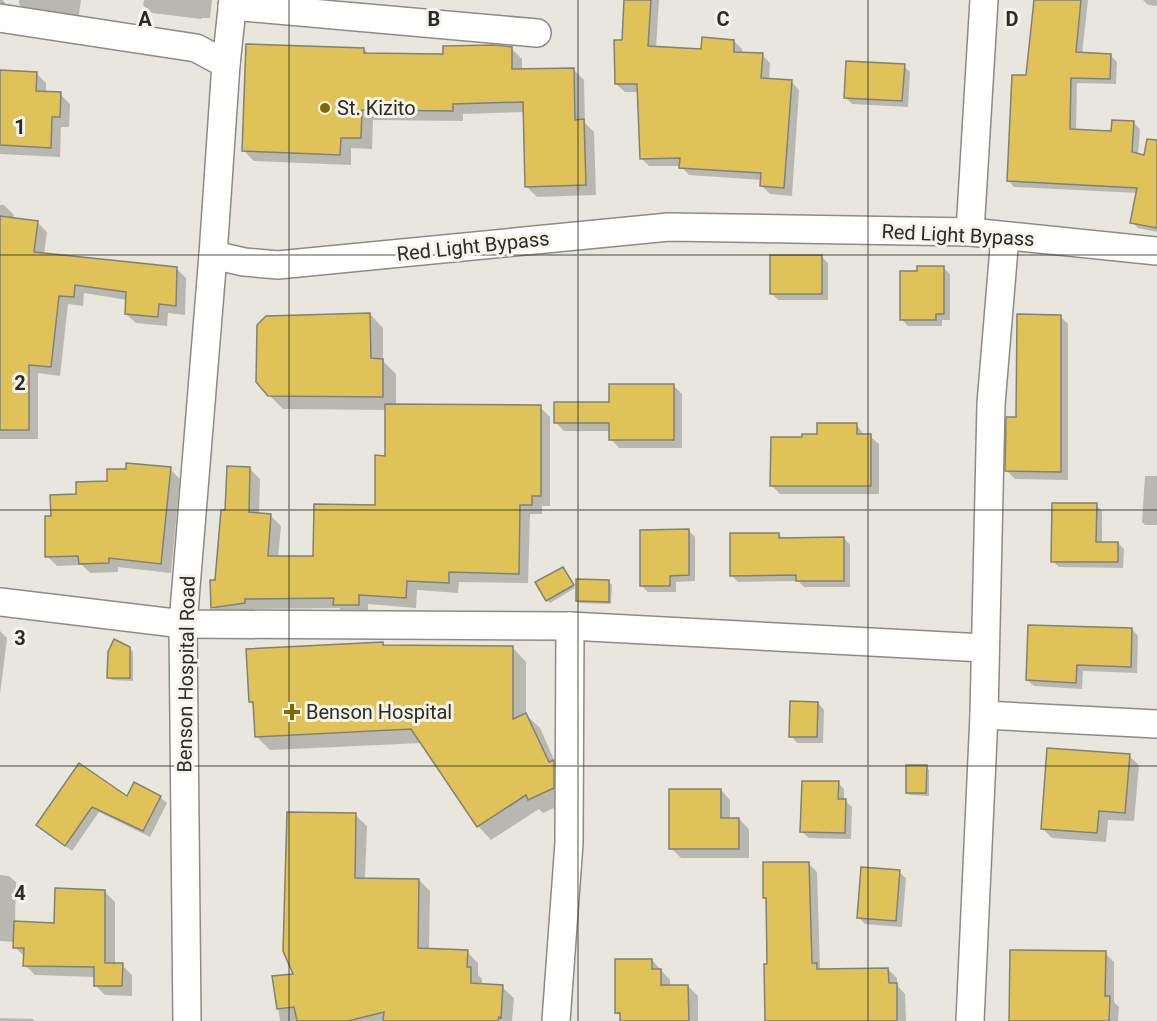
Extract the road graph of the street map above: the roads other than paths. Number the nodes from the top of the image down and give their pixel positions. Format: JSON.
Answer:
{"nodes":[{"id":1,"x":984,"y":0,"type":"edge"},
{"id":2,"x":232,"y":3,"type":"edge"},
{"id":3,"x":0,"y":18,"type":"edge"},
{"id":4,"x":537,"y":33,"type":"dead end"},
{"id":5,"x":226,"y":64,"type":"junction"},
{"id":6,"x":970,"y":232,"type":"junction"},
{"id":7,"x":1005,"y":236,"type":"junction"},
{"id":8,"x":1157,"y":251,"type":"edge"},
{"id":9,"x":213,"y":255,"type":"junction"},
{"id":10,"x":0,"y":602,"type":"edge"},
{"id":11,"x":183,"y":624,"type":"junction"},
{"id":12,"x":570,"y":626,"type":"junction"},
{"id":13,"x":984,"y":648,"type":"junction"},
{"id":14,"x":984,"y":716,"type":"junction"},
{"id":15,"x":1157,"y":724,"type":"edge"},
{"id":16,"x":187,"y":1021,"type":"edge"},
{"id":17,"x":556,"y":1021,"type":"edge"},
{"id":18,"x":970,"y":1021,"type":"edge"}],
"edges":[{"from":1,"to":6,"type":"street"},
{"from":2,"to":4,"type":"street"},
{"from":2,"to":5,"type":"street"},
{"from":3,"to":5,"type":"street"},
{"from":5,"to":9,"type":"street"},
{"from":6,"to":7,"type":"street","name":"Red Light Bypass"},
{"from":6,"to":9,"type":"street","name":"Red Light Bypass"},
{"from":7,"to":8,"type":"street","name":"Red Light Bypass"},
{"from":7,"to":13,"type":"street"},
{"from":9,"to":11,"type":"street","name":"Benson Hospital Road"},
{"from":10,"to":11,"type":"street"},
{"from":11,"to":12,"type":"street"},
{"from":11,"to":16,"type":"street","name":"Benson Hospital Road"},
{"from":12,"to":13,"type":"street"},
{"from":12,"to":17,"type":"street"},
{"from":13,"to":14,"type":"street"},
{"from":14,"to":15,"type":"street"},
{"from":14,"to":18,"type":"street"}]}
